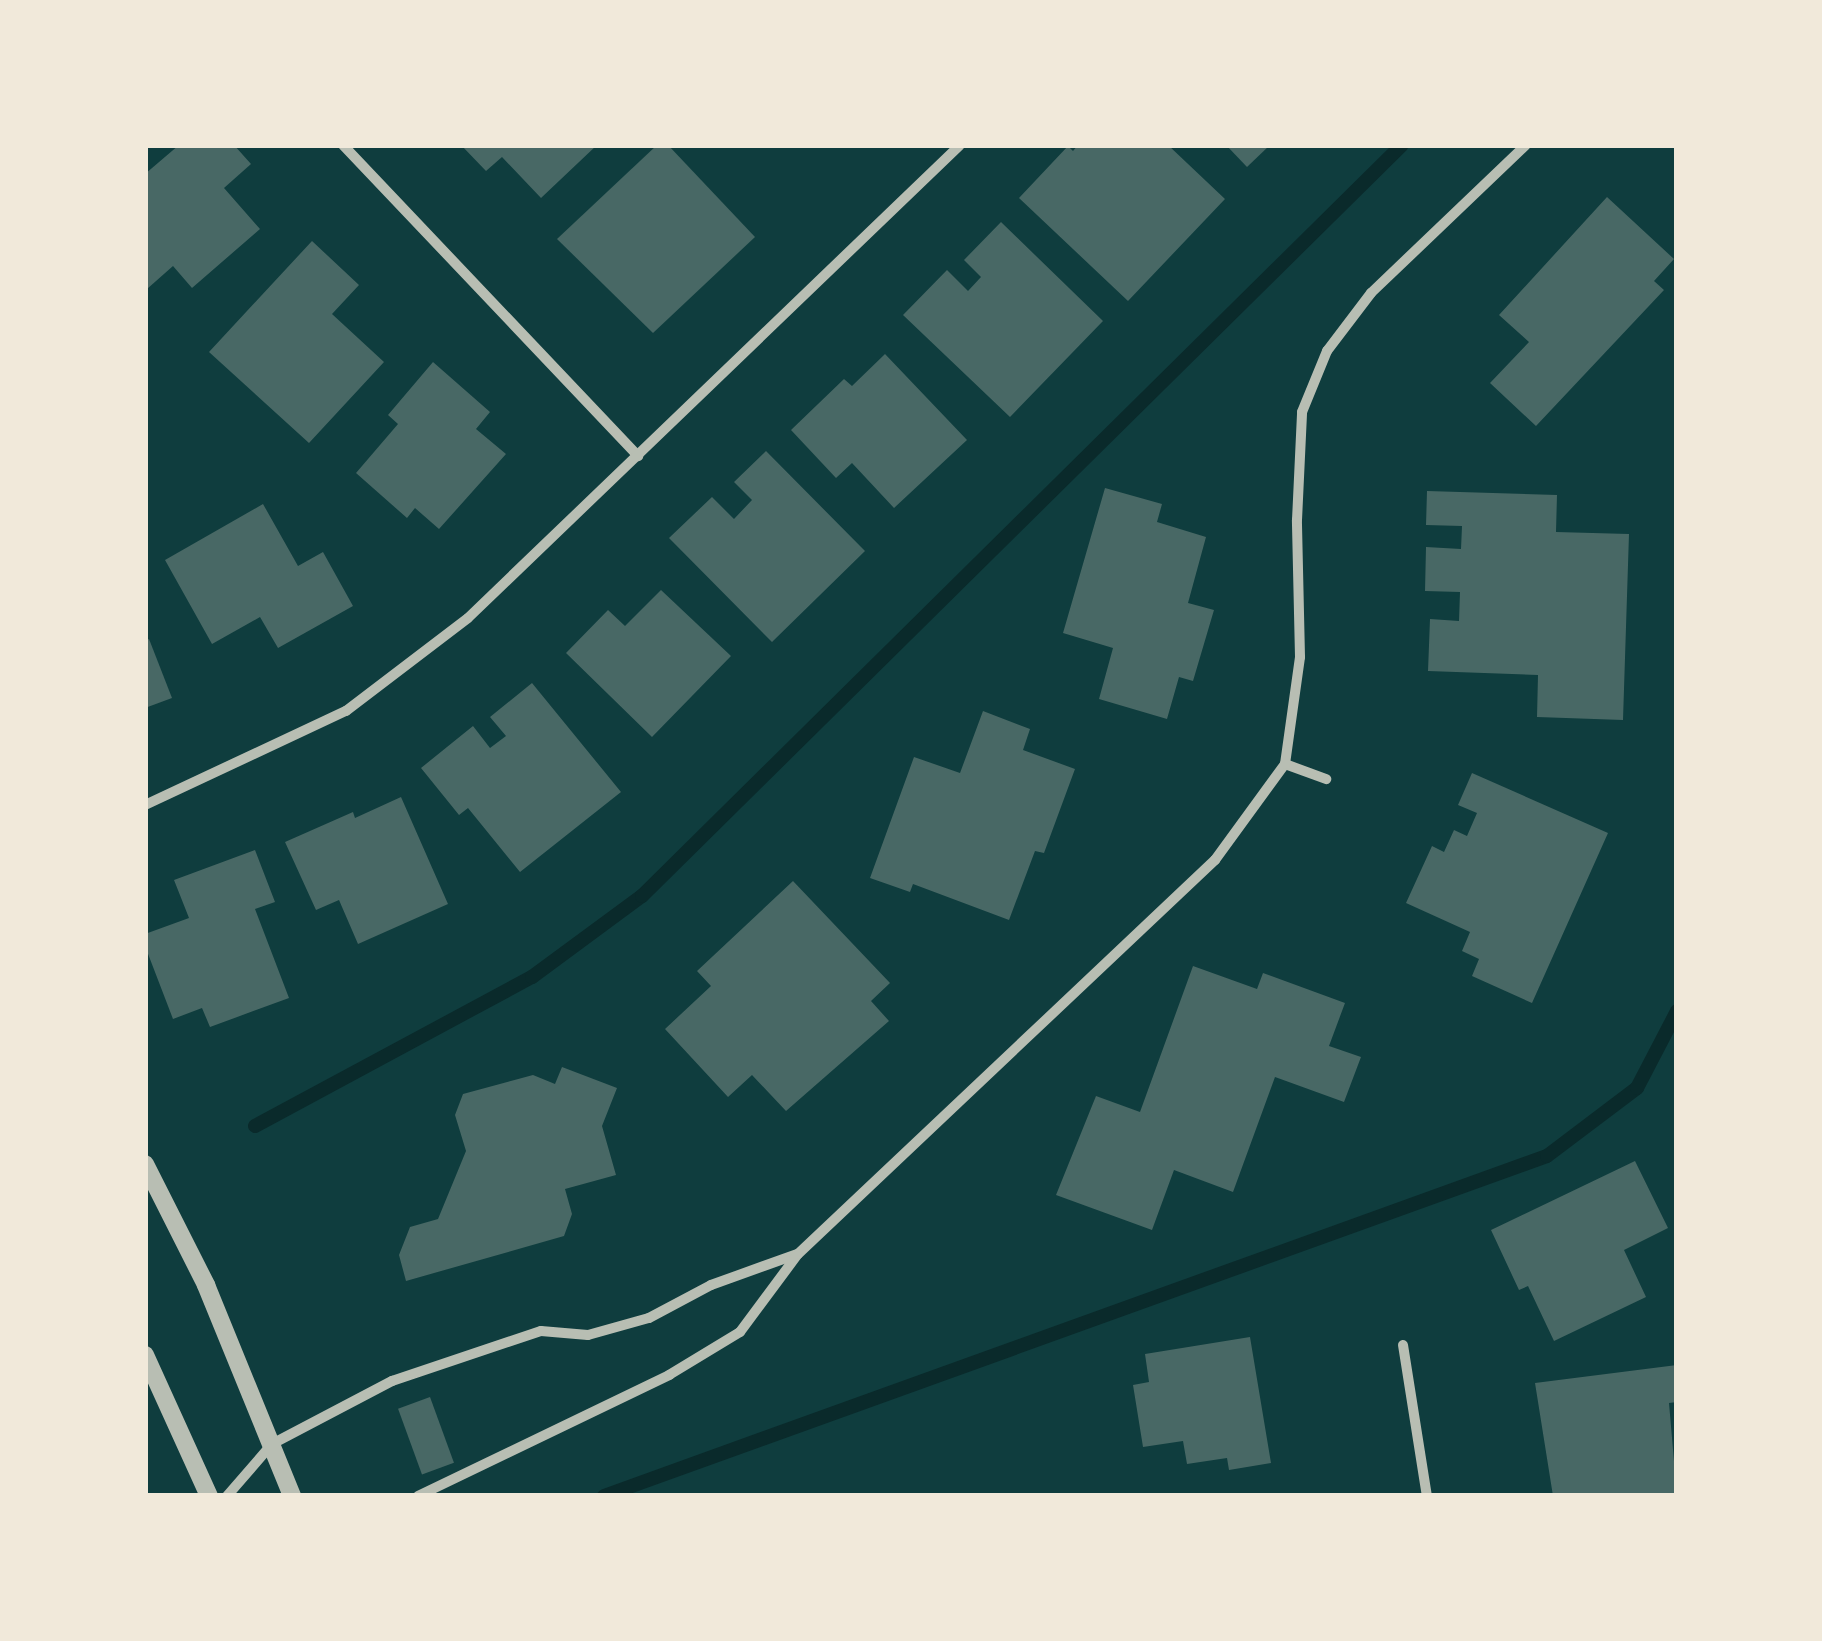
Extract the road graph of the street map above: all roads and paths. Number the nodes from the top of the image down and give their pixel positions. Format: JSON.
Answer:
{"nodes":[{"id":1,"x":343,"y":145,"type":"edge"},
{"id":2,"x":960,"y":145,"type":"edge"},
{"id":3,"x":1526,"y":145,"type":"edge"},
{"id":4,"x":638,"y":456,"type":"junction"},
{"id":5,"x":1286,"y":764,"type":"junction"},
{"id":6,"x":1326,"y":779,"type":"dead end"},
{"id":7,"x":145,"y":805,"type":"edge"},
{"id":8,"x":145,"y":1164,"type":"edge"},
{"id":9,"x":798,"y":1254,"type":"junction"},
{"id":10,"x":1402,"y":1346,"type":"dead end"},
{"id":11,"x":145,"y":1355,"type":"edge"},
{"id":12,"x":272,"y":1444,"type":"junction"},
{"id":13,"x":209,"y":1496,"type":"edge"},
{"id":14,"x":227,"y":1496,"type":"edge"},
{"id":15,"x":292,"y":1496,"type":"edge"},
{"id":16,"x":418,"y":1496,"type":"edge"},
{"id":17,"x":1427,"y":1496,"type":"edge"}],
"edges":[{"from":1,"to":4,"type":"street"},
{"from":2,"to":4,"type":"street"},
{"from":3,"to":5,"type":"street"},
{"from":4,"to":7,"type":"street"},
{"from":5,"to":6,"type":"street"},
{"from":5,"to":9,"type":"street"},
{"from":8,"to":12,"type":"street"},
{"from":9,"to":12,"type":"street"},
{"from":9,"to":16,"type":"street"},
{"from":10,"to":17,"type":"street"},
{"from":11,"to":13,"type":"street"},
{"from":12,"to":14,"type":"street"},
{"from":12,"to":15,"type":"street"}]}
